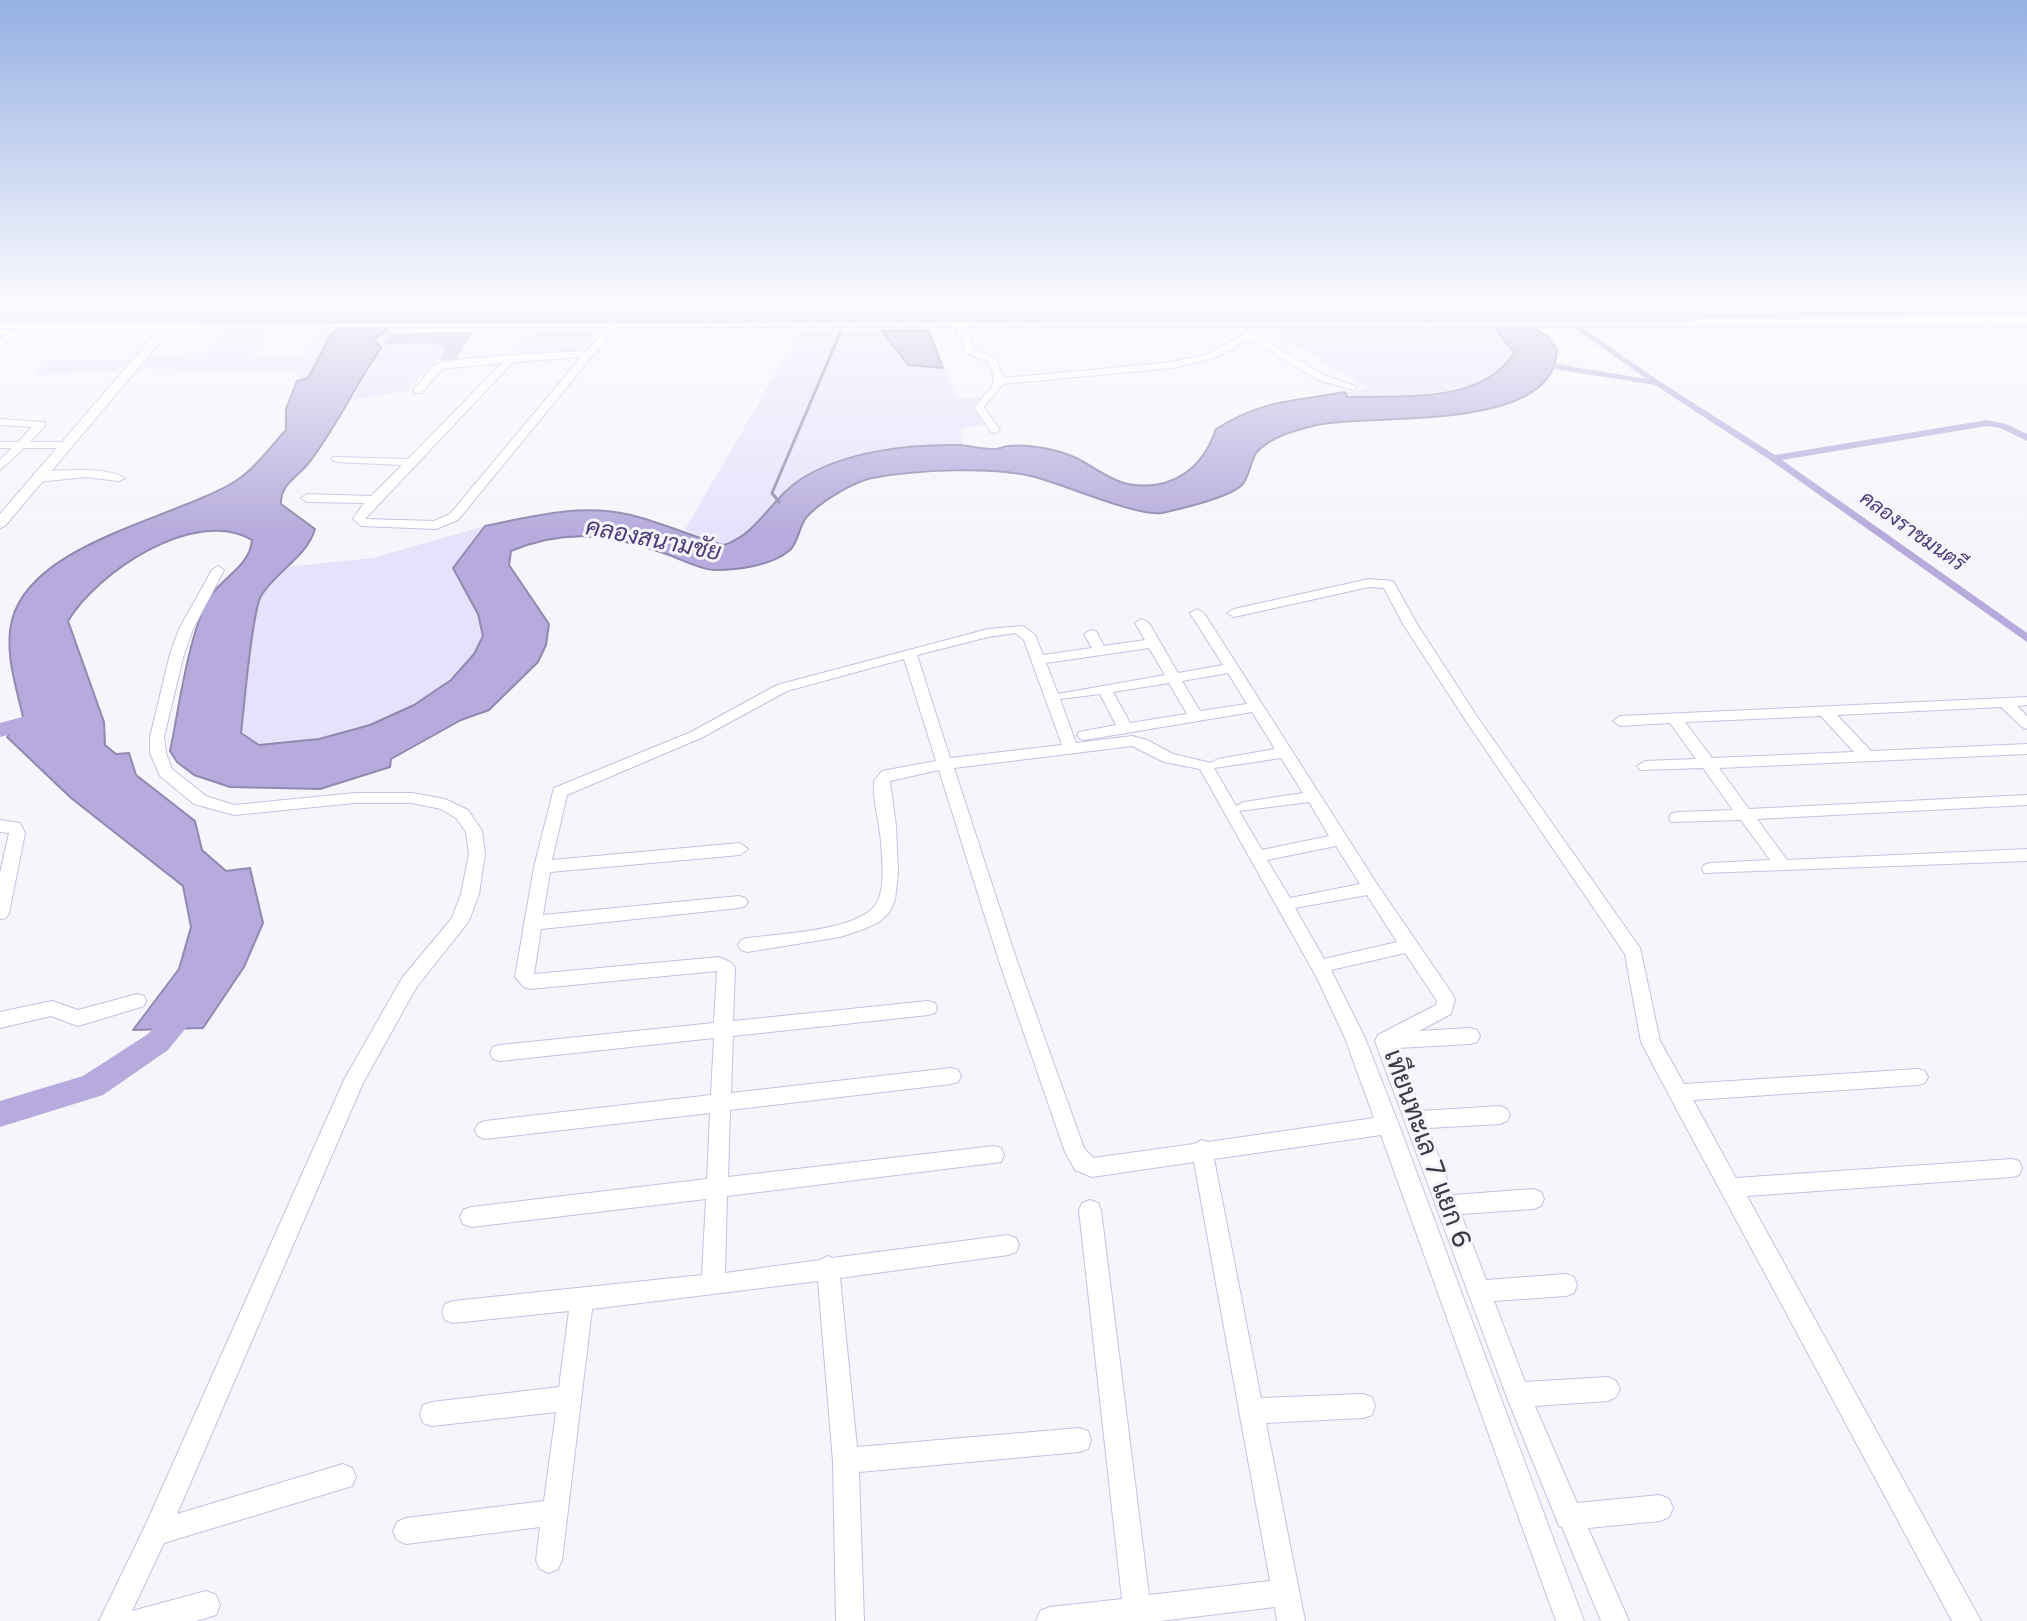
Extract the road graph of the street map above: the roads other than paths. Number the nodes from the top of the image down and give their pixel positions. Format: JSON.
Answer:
{"nodes":[{"id":1,"x":1000,"y":381,"type":"edge"},
{"id":2,"x":119,"y":382,"type":"edge"},
{"id":3,"x":426,"y":382,"type":"edge"},
{"id":4,"x":489,"y":382,"type":"edge"},
{"id":5,"x":566,"y":382,"type":"edge"},
{"id":6,"x":1335,"y":382,"type":"edge"},
{"id":7,"x":1353,"y":387,"type":"dead end"},
{"id":8,"x":418,"y":391,"type":"dead end"},
{"id":9,"x":0,"y":422,"type":"edge"},
{"id":10,"x":995,"y":430,"type":"dead end"},
{"id":11,"x":0,"y":445,"type":"edge"},
{"id":12,"x":21,"y":445,"type":"junction"},
{"id":13,"x":67,"y":445,"type":"junction"},
{"id":14,"x":337,"y":459,"type":"dead end"},
{"id":15,"x":411,"y":462,"type":"junction"},
{"id":16,"x":0,"y":467,"type":"edge"},
{"id":17,"x":36,"y":478,"type":"junction"},
{"id":18,"x":119,"y":478,"type":"dead end"},
{"id":19,"x":307,"y":498,"type":"dead end"},
{"id":20,"x":373,"y":500,"type":"junction"},
{"id":21,"x":0,"y":523,"type":"edge"},
{"id":22,"x":218,"y":570,"type":"dead end"},
{"id":23,"x":1197,"y":613,"type":"dead end"},
{"id":24,"x":1234,"y":613,"type":"dead end"},
{"id":25,"x":1142,"y":623,"type":"dead end"},
{"id":26,"x":1091,"y":634,"type":"dead end"},
{"id":27,"x":1153,"y":643,"type":"junction"},
{"id":28,"x":1100,"y":651,"type":"junction"},
{"id":29,"x":909,"y":653,"type":"junction"},
{"id":30,"x":1045,"y":659,"type":"dead end"},
{"id":31,"x":1232,"y":668,"type":"junction"},
{"id":32,"x":1172,"y":678,"type":"junction"},
{"id":33,"x":1104,"y":689,"type":"junction"},
{"id":34,"x":1064,"y":696,"type":"dead end"},
{"id":35,"x":2027,"y":701,"type":"edge"},
{"id":36,"x":2005,"y":702,"type":"junction"},
{"id":37,"x":1255,"y":707,"type":"junction"},
{"id":38,"x":1825,"y":711,"type":"junction"},
{"id":39,"x":1196,"y":717,"type":"junction"},
{"id":40,"x":1674,"y":718,"type":"junction"},
{"id":41,"x":1620,"y":721,"type":"dead end"},
{"id":42,"x":2027,"y":724,"type":"edge"},
{"id":43,"x":1125,"y":728,"type":"junction"},
{"id":44,"x":1077,"y":741,"type":"junction"},
{"id":45,"x":2027,"y":749,"type":"edge"},
{"id":46,"x":1286,"y":752,"type":"junction"},
{"id":47,"x":1868,"y":757,"type":"junction"},
{"id":48,"x":945,"y":764,"type":"junction"},
{"id":49,"x":1218,"y":764,"type":"dead end"},
{"id":50,"x":1708,"y":764,"type":"junction"},
{"id":51,"x":1645,"y":766,"type":"dead end"},
{"id":52,"x":1315,"y":796,"type":"junction"},
{"id":53,"x":2027,"y":800,"type":"edge"},
{"id":54,"x":1244,"y":807,"type":"dead end"},
{"id":55,"x":1746,"y":816,"type":"junction"},
{"id":56,"x":1677,"y":818,"type":"dead end"},
{"id":57,"x":0,"y":826,"type":"edge"},
{"id":58,"x":1341,"y":839,"type":"junction"},
{"id":59,"x":740,"y":849,"type":"dead end"},
{"id":60,"x":1267,"y":854,"type":"dead end"},
{"id":61,"x":2027,"y":855,"type":"edge"},
{"id":62,"x":1783,"y":866,"type":"junction"},
{"id":63,"x":542,"y":867,"type":"junction"},
{"id":64,"x":1710,"y":869,"type":"dead end"},
{"id":65,"x":1371,"y":888,"type":"junction"},
{"id":66,"x":739,"y":902,"type":"dead end"},
{"id":67,"x":1296,"y":902,"type":"dead end"},
{"id":68,"x":0,"y":913,"type":"edge"},
{"id":69,"x":533,"y":923,"type":"junction"},
{"id":70,"x":747,"y":945,"type":"dead end"},
{"id":71,"x":1408,"y":946,"type":"junction"},
{"id":72,"x":1331,"y":963,"type":"dead end"},
{"id":73,"x":137,"y":1001,"type":"dead end"},
{"id":74,"x":928,"y":1008,"type":"dead end"},
{"id":75,"x":0,"y":1020,"type":"edge"},
{"id":76,"x":725,"y":1030,"type":"junction"},
{"id":77,"x":1470,"y":1036,"type":"dead end"},
{"id":78,"x":1385,"y":1041,"type":"junction"},
{"id":79,"x":500,"y":1053,"type":"dead end"},
{"id":80,"x":951,"y":1076,"type":"dead end"},
{"id":81,"x":1918,"y":1077,"type":"dead end"},
{"id":82,"x":1678,"y":1093,"type":"junction"},
{"id":83,"x":721,"y":1102,"type":"junction"},
{"id":84,"x":1500,"y":1115,"type":"dead end"},
{"id":85,"x":1413,"y":1120,"type":"junction"},
{"id":86,"x":1389,"y":1125,"type":"junction"},
{"id":87,"x":485,"y":1130,"type":"dead end"},
{"id":88,"x":1202,"y":1149,"type":"junction"},
{"id":89,"x":994,"y":1155,"type":"dead end"},
{"id":90,"x":2012,"y":1168,"type":"dead end"},
{"id":91,"x":717,"y":1188,"type":"junction"},
{"id":92,"x":1730,"y":1188,"type":"junction"},
{"id":93,"x":1533,"y":1199,"type":"dead end"},
{"id":94,"x":1445,"y":1205,"type":"junction"},
{"id":95,"x":1090,"y":1210,"type":"dead end"},
{"id":96,"x":471,"y":1217,"type":"dead end"},
{"id":97,"x":1008,"y":1245,"type":"dead end"},
{"id":98,"x":828,"y":1267,"type":"junction"},
{"id":99,"x":713,"y":1285,"type":"junction"},
{"id":100,"x":1566,"y":1285,"type":"dead end"},
{"id":101,"x":1479,"y":1291,"type":"junction"},
{"id":102,"x":582,"y":1299,"type":"junction"},
{"id":103,"x":453,"y":1312,"type":"dead end"},
{"id":104,"x":1608,"y":1389,"type":"dead end"},
{"id":105,"x":1518,"y":1395,"type":"junction"},
{"id":106,"x":568,"y":1398,"type":"junction"},
{"id":107,"x":1363,"y":1406,"type":"dead end"},
{"id":108,"x":1252,"y":1411,"type":"junction"},
{"id":109,"x":432,"y":1414,"type":"dead end"},
{"id":110,"x":1079,"y":1440,"type":"dead end"},
{"id":111,"x":846,"y":1461,"type":"junction"},
{"id":112,"x":343,"y":1477,"type":"dead end"},
{"id":113,"x":1660,"y":1508,"type":"dead end"},
{"id":114,"x":555,"y":1512,"type":"junction"},
{"id":115,"x":1568,"y":1517,"type":"junction"},
{"id":116,"x":406,"y":1531,"type":"dead end"},
{"id":117,"x":155,"y":1533,"type":"junction"},
{"id":118,"x":549,"y":1560,"type":"dead end"},
{"id":119,"x":1286,"y":1592,"type":"junction"},
{"id":120,"x":206,"y":1605,"type":"dead end"},
{"id":121,"x":1137,"y":1611,"type":"junction"},
{"id":122,"x":113,"y":1621,"type":"edge"},
{"id":123,"x":141,"y":1621,"type":"edge"},
{"id":124,"x":850,"y":1621,"type":"edge"},
{"id":125,"x":1050,"y":1621,"type":"edge"},
{"id":126,"x":1291,"y":1621,"type":"edge"},
{"id":127,"x":1570,"y":1621,"type":"edge"},
{"id":128,"x":1615,"y":1621,"type":"edge"},
{"id":129,"x":1967,"y":1621,"type":"edge"}],
"edges":[{"from":1,"to":10,"type":"street"},
{"from":2,"to":13,"type":"street"},
{"from":3,"to":8,"type":"street"},
{"from":4,"to":15,"type":"street"},
{"from":5,"to":20,"type":"street"},
{"from":6,"to":7,"type":"street"},
{"from":9,"to":12,"type":"street"},
{"from":11,"to":12,"type":"street"},
{"from":12,"to":13,"type":"street"},
{"from":12,"to":16,"type":"street"},
{"from":13,"to":17,"type":"street"},
{"from":14,"to":15,"type":"street"},
{"from":15,"to":20,"type":"street"},
{"from":17,"to":18,"type":"street"},
{"from":17,"to":21,"type":"street"},
{"from":19,"to":20,"type":"street"},
{"from":22,"to":117,"type":"street"},
{"from":23,"to":31,"type":"street","name":"เทียนทะเล 7 แยก 6"},
{"from":24,"to":82,"type":"street"},
{"from":25,"to":27,"type":"street"},
{"from":26,"to":28,"type":"street"},
{"from":27,"to":28,"type":"street"},
{"from":27,"to":32,"type":"street"},
{"from":28,"to":30,"type":"street"},
{"from":29,"to":44,"type":"street"},
{"from":29,"to":48,"type":"street"},
{"from":29,"to":63,"type":"street"},
{"from":31,"to":32,"type":"street"},
{"from":31,"to":37,"type":"street","name":"เทียนทะเล 7 แยก 6"},
{"from":32,"to":33,"type":"street"},
{"from":32,"to":39,"type":"street"},
{"from":33,"to":34,"type":"street"},
{"from":33,"to":43,"type":"street"},
{"from":35,"to":36,"type":"street"},
{"from":36,"to":38,"type":"street"},
{"from":36,"to":42,"type":"street"},
{"from":37,"to":39,"type":"street"},
{"from":37,"to":46,"type":"street","name":"เทียนทะเล 7 แยก 6"},
{"from":38,"to":40,"type":"street"},
{"from":38,"to":47,"type":"street"},
{"from":39,"to":43,"type":"street"},
{"from":40,"to":41,"type":"street"},
{"from":40,"to":50,"type":"street"},
{"from":43,"to":44,"type":"street"},
{"from":44,"to":48,"type":"street"},
{"from":44,"to":86,"type":"street"},
{"from":45,"to":47,"type":"street"},
{"from":46,"to":49,"type":"street"},
{"from":46,"to":52,"type":"street","name":"เทียนทะเล 7 แยก 6"},
{"from":47,"to":50,"type":"street"},
{"from":48,"to":70,"type":"street"},
{"from":48,"to":88,"type":"street"},
{"from":50,"to":51,"type":"street"},
{"from":50,"to":55,"type":"street"},
{"from":52,"to":54,"type":"street"},
{"from":52,"to":58,"type":"street","name":"เทียนทะเล 7 แยก 6"},
{"from":53,"to":55,"type":"street"},
{"from":55,"to":56,"type":"street"},
{"from":55,"to":62,"type":"street"},
{"from":57,"to":68,"type":"street"},
{"from":58,"to":60,"type":"street"},
{"from":58,"to":65,"type":"street","name":"เทียนทะเล 7 แยก 6"},
{"from":59,"to":63,"type":"street"},
{"from":61,"to":62,"type":"street"},
{"from":62,"to":64,"type":"street"},
{"from":63,"to":69,"type":"street"},
{"from":65,"to":67,"type":"street"},
{"from":65,"to":71,"type":"street","name":"เทียนทะเล 7 แยก 6"},
{"from":66,"to":69,"type":"street"},
{"from":69,"to":76,"type":"street"},
{"from":71,"to":72,"type":"street"},
{"from":71,"to":78,"type":"street","name":"เทียนทะเล 7 แยก 6"},
{"from":73,"to":75,"type":"street"},
{"from":74,"to":76,"type":"street"},
{"from":76,"to":79,"type":"street"},
{"from":76,"to":83,"type":"street"},
{"from":77,"to":78,"type":"street"},
{"from":78,"to":85,"type":"street","name":"เทียนทะเล 7 แยก 6"},
{"from":80,"to":83,"type":"street"},
{"from":81,"to":82,"type":"street"},
{"from":82,"to":92,"type":"street"},
{"from":83,"to":87,"type":"street"},
{"from":83,"to":91,"type":"street"},
{"from":84,"to":85,"type":"street"},
{"from":85,"to":94,"type":"street","name":"เทียนทะเล 7 แยก 6"},
{"from":86,"to":88,"type":"street"},
{"from":86,"to":127,"type":"street"},
{"from":88,"to":108,"type":"street"},
{"from":89,"to":91,"type":"street"},
{"from":90,"to":92,"type":"street"},
{"from":91,"to":96,"type":"street"},
{"from":91,"to":99,"type":"street"},
{"from":92,"to":129,"type":"street"},
{"from":93,"to":94,"type":"street"},
{"from":94,"to":101,"type":"street","name":"เทียนทะเล 7 แยก 6"},
{"from":95,"to":121,"type":"street"},
{"from":97,"to":98,"type":"street"},
{"from":98,"to":99,"type":"street"},
{"from":98,"to":111,"type":"street"},
{"from":99,"to":102,"type":"street"},
{"from":100,"to":101,"type":"street"},
{"from":101,"to":105,"type":"street","name":"เทียนทะเล 7 แยก 6"},
{"from":102,"to":103,"type":"street"},
{"from":102,"to":106,"type":"street"},
{"from":104,"to":105,"type":"street"},
{"from":105,"to":115,"type":"street","name":"เทียนทะเล 7 แยก 6"},
{"from":106,"to":109,"type":"street"},
{"from":106,"to":114,"type":"street"},
{"from":107,"to":108,"type":"street"},
{"from":108,"to":119,"type":"street"},
{"from":110,"to":111,"type":"street"},
{"from":111,"to":124,"type":"street"},
{"from":112,"to":117,"type":"street"},
{"from":113,"to":115,"type":"street"},
{"from":114,"to":116,"type":"street"},
{"from":114,"to":118,"type":"street"},
{"from":115,"to":128,"type":"street","name":"เทียนทะเล 7 แยก 6"},
{"from":117,"to":122,"type":"street"},
{"from":119,"to":121,"type":"street"},
{"from":119,"to":126,"type":"street"},
{"from":120,"to":123,"type":"street"},
{"from":121,"to":125,"type":"street"}]}
